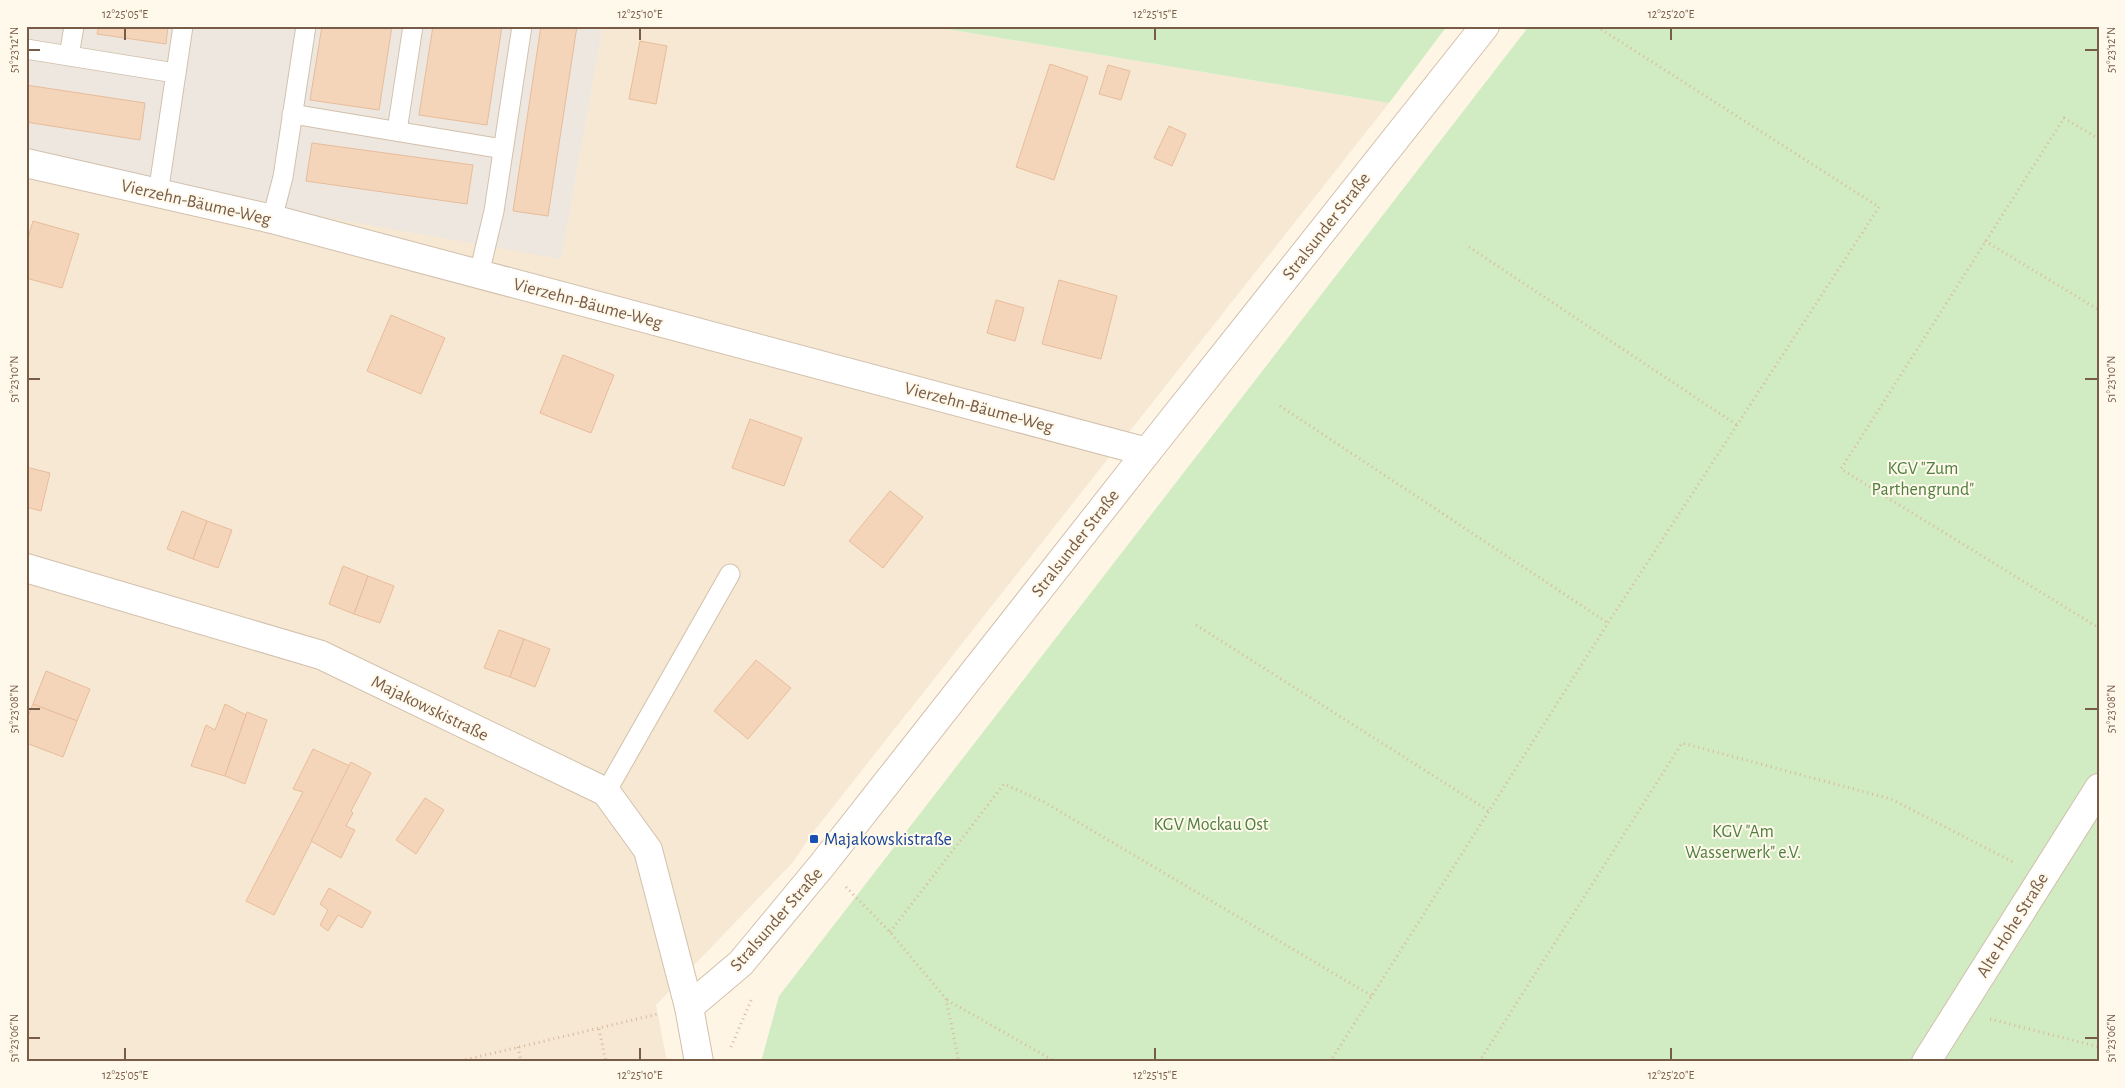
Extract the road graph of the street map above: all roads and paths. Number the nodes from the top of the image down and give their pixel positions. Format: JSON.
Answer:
{"nodes":[{"id":1,"x":74,"y":26,"type":"edge"},
{"id":2,"x":183,"y":26,"type":"edge"},
{"id":3,"x":306,"y":26,"type":"edge"},
{"id":4,"x":413,"y":26,"type":"edge"},
{"id":5,"x":522,"y":26,"type":"edge"},
{"id":6,"x":1485,"y":26,"type":"edge"},
{"id":7,"x":1596,"y":26,"type":"edge"},
{"id":8,"x":26,"y":49,"type":"edge"},
{"id":9,"x":69,"y":56,"type":"junction"},
{"id":10,"x":175,"y":73,"type":"junction"},
{"id":11,"x":292,"y":114,"type":"junction"},
{"id":12,"x":397,"y":131,"type":"junction"},
{"id":13,"x":2099,"y":139,"type":"edge"},
{"id":14,"x":503,"y":149,"type":"junction"},
{"id":15,"x":26,"y":163,"type":"edge"},
{"id":16,"x":158,"y":194,"type":"junction"},
{"id":17,"x":272,"y":219,"type":"junction"},
{"id":18,"x":1985,"y":241,"type":"junction"},
{"id":19,"x":1469,"y":247,"type":"dead end"},
{"id":20,"x":479,"y":274,"type":"junction"},
{"id":21,"x":2099,"y":310,"type":"edge"},
{"id":22,"x":1280,"y":406,"type":"dead end"},
{"id":23,"x":1737,"y":425,"type":"junction"},
{"id":24,"x":1147,"y":452,"type":"junction"},
{"id":25,"x":26,"y":568,"type":"edge"},
{"id":26,"x":730,"y":574,"type":"dead end"},
{"id":27,"x":1608,"y":624,"type":"junction"},
{"id":28,"x":1196,"y":625,"type":"dead end"},
{"id":29,"x":2099,"y":628,"type":"edge"},
{"id":30,"x":2099,"y":788,"type":"edge"},
{"id":31,"x":606,"y":792,"type":"junction"},
{"id":32,"x":1490,"y":811,"type":"junction"},
{"id":33,"x":823,"y":864,"type":"junction"},
{"id":34,"x":2043,"y":877,"type":"junction"},
{"id":35,"x":890,"y":932,"type":"junction"},
{"id":36,"x":1372,"y":996,"type":"junction"},
{"id":37,"x":946,"y":999,"type":"junction"},
{"id":38,"x":689,"y":1006,"type":"junction"},
{"id":39,"x":1958,"y":1011,"type":"junction"},
{"id":40,"x":599,"y":1029,"type":"junction"},
{"id":41,"x":2099,"y":1046,"type":"edge"},
{"id":42,"x":518,"y":1048,"type":"junction"},
{"id":43,"x":462,"y":1061,"type":"edge"},
{"id":44,"x":456,"y":1062,"type":"edge"},
{"id":45,"x":521,"y":1062,"type":"edge"},
{"id":46,"x":606,"y":1062,"type":"edge"},
{"id":47,"x":699,"y":1062,"type":"edge"},
{"id":48,"x":959,"y":1062,"type":"edge"},
{"id":49,"x":1056,"y":1062,"type":"edge"},
{"id":50,"x":1330,"y":1062,"type":"edge"},
{"id":51,"x":1479,"y":1062,"type":"edge"},
{"id":52,"x":1926,"y":1062,"type":"edge"}],
"edges":[{"from":1,"to":9,"type":"lane"},
{"from":2,"to":10,"type":"lane"},
{"from":3,"to":11,"type":"lane"},
{"from":4,"to":12,"type":"lane"},
{"from":5,"to":14,"type":"lane"},
{"from":6,"to":24,"type":"street","name":"Stralsunder Straße"},
{"from":7,"to":23,"type":"path"},
{"from":8,"to":9,"type":"lane"},
{"from":9,"to":10,"type":"lane"},
{"from":10,"to":16,"type":"lane"},
{"from":11,"to":12,"type":"lane"},
{"from":11,"to":17,"type":"lane"},
{"from":12,"to":14,"type":"lane"},
{"from":13,"to":18,"type":"path"},
{"from":14,"to":20,"type":"lane"},
{"from":15,"to":16,"type":"street","name":"Vierzehn-Bäume-Weg"},
{"from":16,"to":17,"type":"street","name":"Vierzehn-Bäume-Weg"},
{"from":17,"to":20,"type":"street","name":"Vierzehn-Bäume-Weg"},
{"from":18,"to":21,"type":"path"},
{"from":18,"to":29,"type":"path"},
{"from":19,"to":23,"type":"path"},
{"from":20,"to":24,"type":"street","name":"Vierzehn-Bäume-Weg"},
{"from":22,"to":27,"type":"path"},
{"from":23,"to":27,"type":"path"},
{"from":24,"to":33,"type":"street","name":"Stralsunder Straße"},
{"from":25,"to":31,"type":"street","name":"Majakowskistraße"},
{"from":26,"to":31,"type":"lane"},
{"from":27,"to":32,"type":"path"},
{"from":28,"to":32,"type":"path"},
{"from":30,"to":34,"type":"street","name":"Alte Hohe Straße"},
{"from":31,"to":38,"type":"street","name":"Majakowskistraße"},
{"from":32,"to":36,"type":"path"},
{"from":33,"to":35,"type":"path"},
{"from":33,"to":38,"type":"street","name":"Stralsunder Straße"},
{"from":34,"to":39,"type":"street","name":"Alte Hohe Straße"},
{"from":34,"to":51,"type":"path"},
{"from":35,"to":36,"type":"path"},
{"from":35,"to":37,"type":"path"},
{"from":36,"to":50,"type":"path"},
{"from":37,"to":48,"type":"path"},
{"from":37,"to":49,"type":"path"},
{"from":38,"to":40,"type":"path"},
{"from":38,"to":47,"type":"street"},
{"from":39,"to":41,"type":"path"},
{"from":39,"to":52,"type":"street","name":"Alte Hohe Straße"},
{"from":40,"to":42,"type":"path"},
{"from":40,"to":46,"type":"path"},
{"from":42,"to":43,"type":"path"},
{"from":42,"to":45,"type":"path"},
{"from":43,"to":44,"type":"path"}]}
